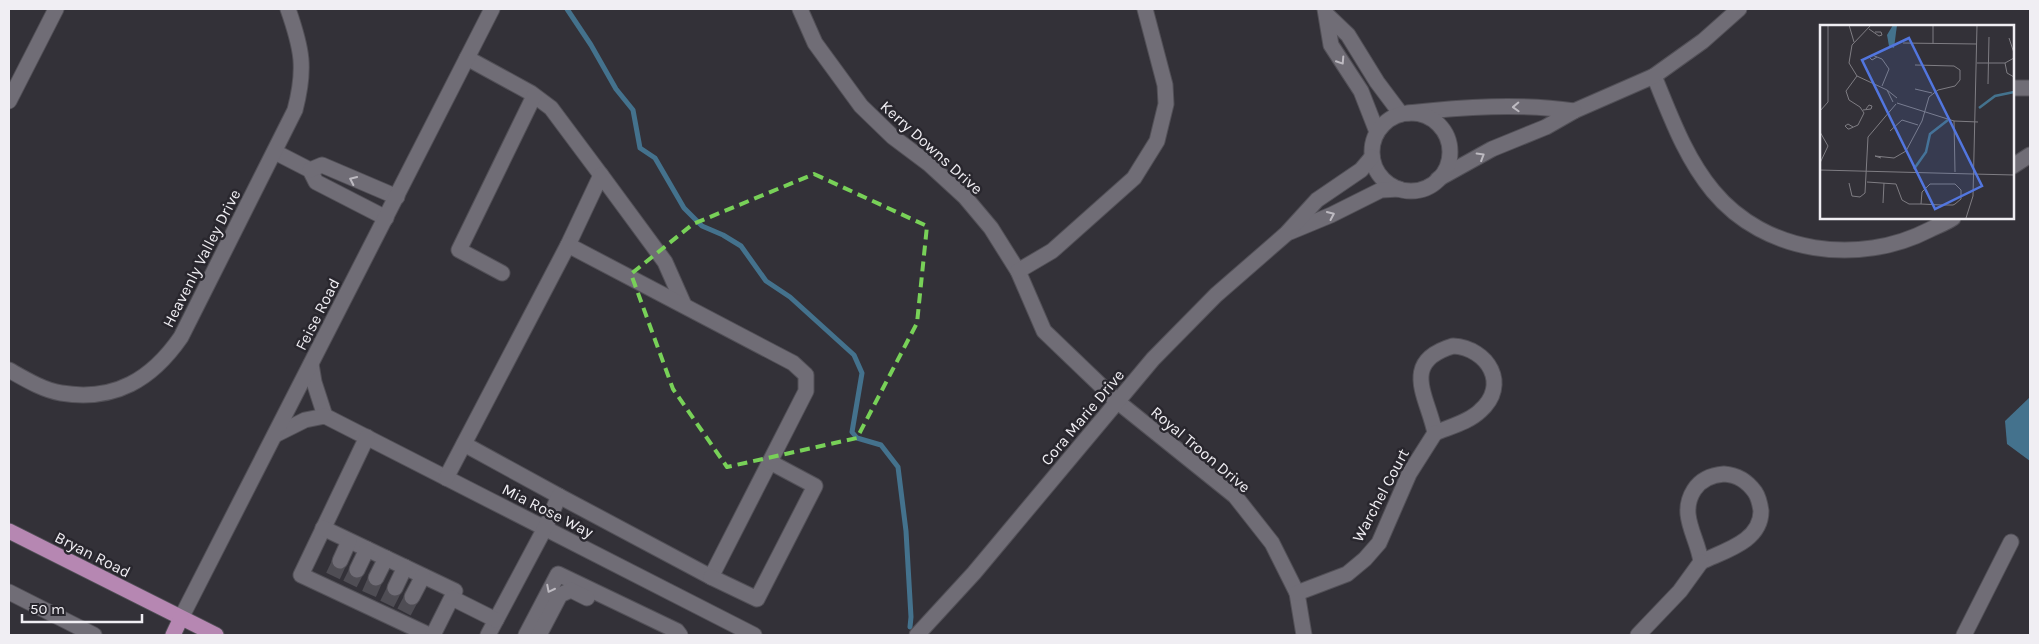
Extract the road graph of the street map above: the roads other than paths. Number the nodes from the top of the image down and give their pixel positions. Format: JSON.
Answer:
{"nodes":[{"id":1,"x":56,"y":9,"type":"edge"},
{"id":2,"x":288,"y":9,"type":"edge"},
{"id":3,"x":492,"y":9,"type":"edge"},
{"id":4,"x":800,"y":9,"type":"edge"},
{"id":5,"x":1145,"y":9,"type":"edge"},
{"id":6,"x":1739,"y":9,"type":"edge"},
{"id":7,"x":1326,"y":12,"type":"edge"},
{"id":8,"x":467,"y":58,"type":"junction"},
{"id":9,"x":1654,"y":76,"type":"junction"},
{"id":10,"x":2014,"y":88,"type":"edge"},
{"id":11,"x":2030,"y":88,"type":"edge"},
{"id":12,"x":534,"y":96,"type":"junction"},
{"id":13,"x":9,"y":101,"type":"edge"},
{"id":14,"x":1574,"y":111,"type":"junction"},
{"id":15,"x":1404,"y":114,"type":"junction"},
{"id":16,"x":1378,"y":132,"type":"junction"},
{"id":17,"x":275,"y":152,"type":"junction"},
{"id":18,"x":2030,"y":155,"type":"edge"},
{"id":19,"x":1372,"y":156,"type":"junction"},
{"id":20,"x":2014,"y":165,"type":"edge"},
{"id":21,"x":310,"y":170,"type":"junction"},
{"id":22,"x":601,"y":175,"type":"junction"},
{"id":23,"x":1438,"y":179,"type":"junction"},
{"id":24,"x":1399,"y":189,"type":"junction"},
{"id":25,"x":397,"y":198,"type":"junction"},
{"id":26,"x":386,"y":218,"type":"junction"},
{"id":27,"x":1951,"y":219,"type":"edge"},
{"id":28,"x":1286,"y":234,"type":"junction"},
{"id":29,"x":568,"y":245,"type":"junction"},
{"id":30,"x":1018,"y":271,"type":"junction"},
{"id":31,"x":502,"y":273,"type":"dead end"},
{"id":32,"x":684,"y":305,"type":"junction"},
{"id":33,"x":311,"y":364,"type":"junction"},
{"id":34,"x":9,"y":370,"type":"edge"},
{"id":35,"x":1118,"y":402,"type":"junction"},
{"id":36,"x":325,"y":416,"type":"junction"},
{"id":37,"x":1435,"y":433,"type":"junction"},
{"id":38,"x":275,"y":435,"type":"junction"},
{"id":39,"x":367,"y":437,"type":"junction"},
{"id":40,"x":464,"y":444,"type":"junction"},
{"id":41,"x":770,"y":462,"type":"junction"},
{"id":42,"x":446,"y":478,"type":"junction"},
{"id":43,"x":559,"y":496,"type":"junction"},
{"id":44,"x":323,"y":528,"type":"junction"},
{"id":45,"x":545,"y":528,"type":"junction"},
{"id":46,"x":9,"y":531,"type":"edge"},
{"id":47,"x":349,"y":540,"type":"junction"},
{"id":48,"x":2011,"y":542,"type":"dead end"},
{"id":49,"x":367,"y":549,"type":"junction"},
{"id":50,"x":386,"y":558,"type":"junction"},
{"id":51,"x":340,"y":561,"type":"tunnel mouth"},
{"id":52,"x":1701,"y":562,"type":"junction"},
{"id":53,"x":405,"y":567,"type":"junction"},
{"id":54,"x":357,"y":570,"type":"tunnel mouth"},
{"id":55,"x":423,"y":576,"type":"junction"},
{"id":56,"x":376,"y":578,"type":"tunnel mouth"},
{"id":57,"x":711,"y":578,"type":"junction"},
{"id":58,"x":395,"y":588,"type":"tunnel mouth"},
{"id":59,"x":9,"y":592,"type":"edge"},
{"id":60,"x":1297,"y":593,"type":"junction"},
{"id":61,"x":412,"y":597,"type":"tunnel mouth"},
{"id":62,"x":452,"y":598,"type":"junction"},
{"id":63,"x":181,"y":618,"type":"junction"},
{"id":64,"x":496,"y":620,"type":"junction"},
{"id":65,"x":727,"y":629,"type":"edge"},
{"id":66,"x":673,"y":634,"type":"edge"},
{"id":67,"x":94,"y":635,"type":"edge"},
{"id":68,"x":173,"y":635,"type":"edge"},
{"id":69,"x":216,"y":635,"type":"edge"},
{"id":70,"x":428,"y":635,"type":"edge"},
{"id":71,"x":434,"y":635,"type":"edge"},
{"id":72,"x":488,"y":635,"type":"edge"},
{"id":73,"x":526,"y":635,"type":"edge"},
{"id":74,"x":539,"y":635,"type":"edge"},
{"id":75,"x":754,"y":635,"type":"edge"},
{"id":76,"x":917,"y":635,"type":"edge"},
{"id":77,"x":1304,"y":635,"type":"edge"},
{"id":78,"x":1638,"y":635,"type":"edge"},
{"id":79,"x":1964,"y":635,"type":"edge"}],
"edges":[{"from":1,"to":13,"type":"street"},
{"from":2,"to":17,"type":"street","name":"Heavenly Valley Drive"},
{"from":3,"to":8,"type":"street","name":"Feise Road"},
{"from":4,"to":30,"type":"street","name":"Kerry Downs Drive"},
{"from":5,"to":30,"type":"street"},
{"from":6,"to":9,"type":"street"},
{"from":7,"to":15,"type":"street"},
{"from":7,"to":16,"type":"street","one_way":true},
{"from":8,"to":12,"type":"street"},
{"from":8,"to":25,"type":"street","name":"Feise Road"},
{"from":9,"to":14,"type":"street"},
{"from":9,"to":27,"type":"street"},
{"from":10,"to":11,"type":"street"},
{"from":12,"to":22,"type":"street"},
{"from":12,"to":31,"type":"street"},
{"from":14,"to":15,"type":"street","one_way":true},
{"from":23,"to":14,"type":"street","one_way":true},
{"from":15,"to":16,"type":"street"},
{"from":15,"to":23,"type":"street"},
{"from":16,"to":19,"type":"street"},
{"from":17,"to":21,"type":"street"},
{"from":17,"to":34,"type":"street","name":"Heavenly Valley Drive"},
{"from":18,"to":20,"type":"street"},
{"from":19,"to":24,"type":"street"},
{"from":19,"to":28,"type":"street","name":"Cora Marie Drive"},
{"from":25,"to":21,"type":"street","one_way":true},
{"from":21,"to":26,"type":"street"},
{"from":22,"to":29,"type":"street"},
{"from":22,"to":32,"type":"street"},
{"from":23,"to":24,"type":"street"},
{"from":28,"to":24,"type":"street","name":"Cora Marie Drive","one_way":true},
{"from":25,"to":26,"type":"street","name":"Feise Road"},
{"from":26,"to":33,"type":"street","name":"Feise Road"},
{"from":28,"to":35,"type":"street","name":"Cora Marie Drive"},
{"from":29,"to":32,"type":"street"},
{"from":29,"to":40,"type":"street"},
{"from":30,"to":35,"type":"street","name":"Kerry Downs Drive"},
{"from":32,"to":41,"type":"street"},
{"from":33,"to":36,"type":"street"},
{"from":33,"to":38,"type":"street","name":"Feise Road"},
{"from":35,"to":60,"type":"street","name":"Royal Troon Drive"},
{"from":35,"to":76,"type":"street","name":"Cora Marie Drive"},
{"from":36,"to":38,"type":"street"},
{"from":36,"to":39,"type":"street","name":"Mia Rose Way"},
{"from":37,"to":37,"type":"street"},
{"from":37,"to":60,"type":"street","name":"Warchel Court"},
{"from":38,"to":63,"type":"street","name":"Feise Road"},
{"from":39,"to":42,"type":"street","name":"Mia Rose Way"},
{"from":39,"to":44,"type":"street"},
{"from":40,"to":42,"type":"street"},
{"from":40,"to":43,"type":"street"},
{"from":41,"to":57,"type":"street"},
{"from":41,"to":57,"type":"street"},
{"from":42,"to":45,"type":"street","name":"Mia Rose Way"},
{"from":43,"to":45,"type":"street"},
{"from":43,"to":57,"type":"street"},
{"from":44,"to":47,"type":"street"},
{"from":44,"to":70,"type":"street"},
{"from":45,"to":64,"type":"street"},
{"from":45,"to":65,"type":"street","name":"Mia Rose Way"},
{"from":46,"to":63,"type":"main road","name":"Bryan Road"},
{"from":47,"to":49,"type":"street"},
{"from":47,"to":51,"type":"street"},
{"from":48,"to":79,"type":"street"},
{"from":49,"to":50,"type":"street"},
{"from":49,"to":54,"type":"street"},
{"from":50,"to":53,"type":"street"},
{"from":50,"to":56,"type":"street"},
{"from":52,"to":52,"type":"street"},
{"from":52,"to":78,"type":"street"},
{"from":53,"to":55,"type":"street"},
{"from":53,"to":58,"type":"street"},
{"from":55,"to":61,"type":"street"},
{"from":55,"to":62,"type":"street"},
{"from":59,"to":67,"type":"street"},
{"from":60,"to":77,"type":"street","name":"Royal Troon Drive"},
{"from":62,"to":64,"type":"street"},
{"from":62,"to":71,"type":"street"},
{"from":63,"to":68,"type":"main road","name":"Feise Road"},
{"from":63,"to":69,"type":"main road","name":"Bryan Road"},
{"from":64,"to":72,"type":"street"},
{"from":65,"to":75,"type":"street","name":"Mia Rose Way"},
{"from":66,"to":73,"type":"street","one_way":true},
{"from":66,"to":74,"type":"street"}]}
